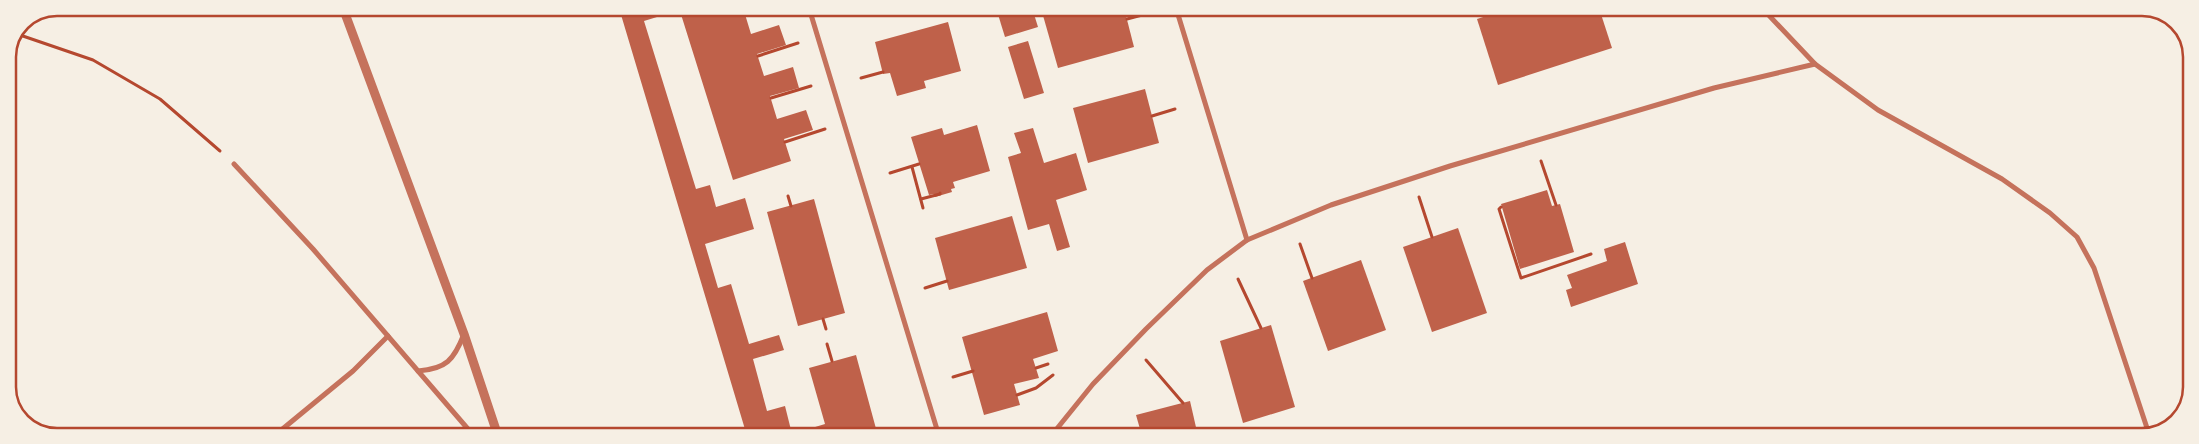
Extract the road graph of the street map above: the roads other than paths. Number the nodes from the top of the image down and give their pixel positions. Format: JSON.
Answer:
{"nodes":[{"id":1,"x":346,"y":16,"type":"edge"},
{"id":2,"x":811,"y":16,"type":"edge"},
{"id":3,"x":1178,"y":16,"type":"edge"},
{"id":4,"x":1770,"y":16,"type":"edge"},
{"id":5,"x":1815,"y":64,"type":"junction"},
{"id":6,"x":234,"y":164,"type":"road end"},
{"id":7,"x":1247,"y":240,"type":"junction"},
{"id":8,"x":464,"y":334,"type":"junction"},
{"id":9,"x":388,"y":336,"type":"junction"},
{"id":10,"x":418,"y":371,"type":"junction"},
{"id":11,"x":2147,"y":427,"type":"edge"},
{"id":12,"x":284,"y":428,"type":"edge"},
{"id":13,"x":467,"y":428,"type":"edge"},
{"id":14,"x":495,"y":428,"type":"edge"},
{"id":15,"x":937,"y":428,"type":"edge"},
{"id":16,"x":1057,"y":428,"type":"edge"}],
"edges":[{"from":1,"to":8,"type":"street"},
{"from":2,"to":15,"type":"street"},
{"from":3,"to":7,"type":"street"},
{"from":4,"to":5,"type":"street"},
{"from":5,"to":7,"type":"street"},
{"from":5,"to":11,"type":"street"},
{"from":6,"to":9,"type":"street"},
{"from":7,"to":16,"type":"street"},
{"from":8,"to":10,"type":"street"},
{"from":8,"to":14,"type":"street"},
{"from":9,"to":10,"type":"street"},
{"from":9,"to":12,"type":"street"},
{"from":10,"to":13,"type":"street"}]}
